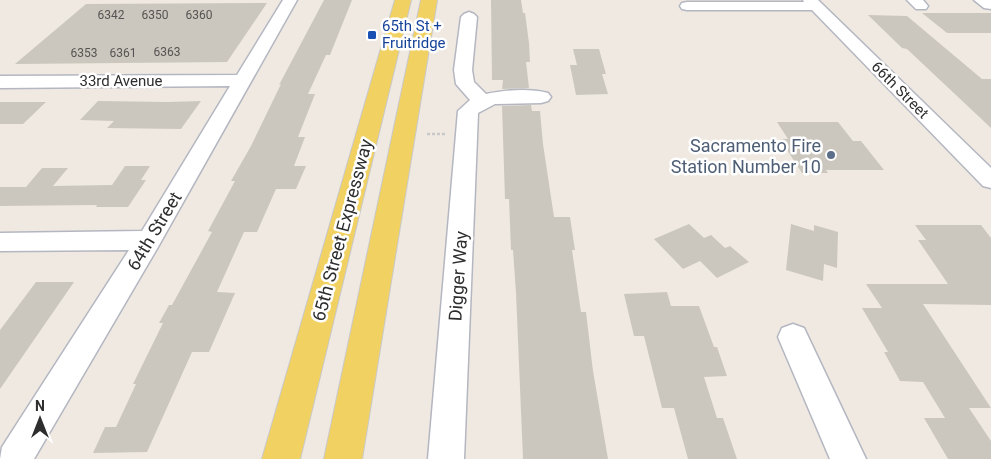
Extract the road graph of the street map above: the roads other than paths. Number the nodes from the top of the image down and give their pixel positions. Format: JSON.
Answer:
{"nodes":[{"id":1,"x":290,"y":0,"type":"edge"},
{"id":2,"x":403,"y":0,"type":"edge"},
{"id":3,"x":430,"y":0,"type":"edge"},
{"id":4,"x":724,"y":3,"type":"edge"},
{"id":5,"x":772,"y":3,"type":"edge"},
{"id":6,"x":813,"y":3,"type":"edge"},
{"id":7,"x":687,"y":6,"type":"dead end"},
{"id":8,"x":469,"y":17,"type":"dead end"},
{"id":9,"x":242,"y":80,"type":"junction"},
{"id":10,"x":0,"y":82,"type":"edge"},
{"id":11,"x":541,"y":97,"type":"dead end"},
{"id":12,"x":482,"y":101,"type":"junction"},
{"id":13,"x":991,"y":181,"type":"edge"},
{"id":14,"x":149,"y":240,"type":"junction"},
{"id":15,"x":0,"y":242,"type":"edge"},
{"id":16,"x":793,"y":338,"type":"dead end"},
{"id":17,"x":14,"y":459,"type":"edge"},
{"id":18,"x":280,"y":459,"type":"edge"},
{"id":19,"x":343,"y":459,"type":"edge"},
{"id":20,"x":446,"y":459,"type":"edge"},
{"id":21,"x":848,"y":459,"type":"edge"}],
"edges":[{"from":1,"to":9,"type":"street","name":"64th Street"},
{"from":2,"to":18,"type":"main road","name":"65th Street Expressway"},
{"from":3,"to":19,"type":"main road","name":"65th Street Expressway"},
{"from":4,"to":5,"type":"street"},
{"from":4,"to":7,"type":"street"},
{"from":5,"to":6,"type":"street"},
{"from":6,"to":13,"type":"street","name":"66th Street"},
{"from":8,"to":12,"type":"street"},
{"from":9,"to":10,"type":"street","name":"33rd Avenue"},
{"from":9,"to":14,"type":"street","name":"64th Street"},
{"from":11,"to":12,"type":"street"},
{"from":12,"to":20,"type":"street","name":"Digger Way"},
{"from":14,"to":15,"type":"street"},
{"from":14,"to":17,"type":"street","name":"64th Street"},
{"from":16,"to":21,"type":"street"}]}
